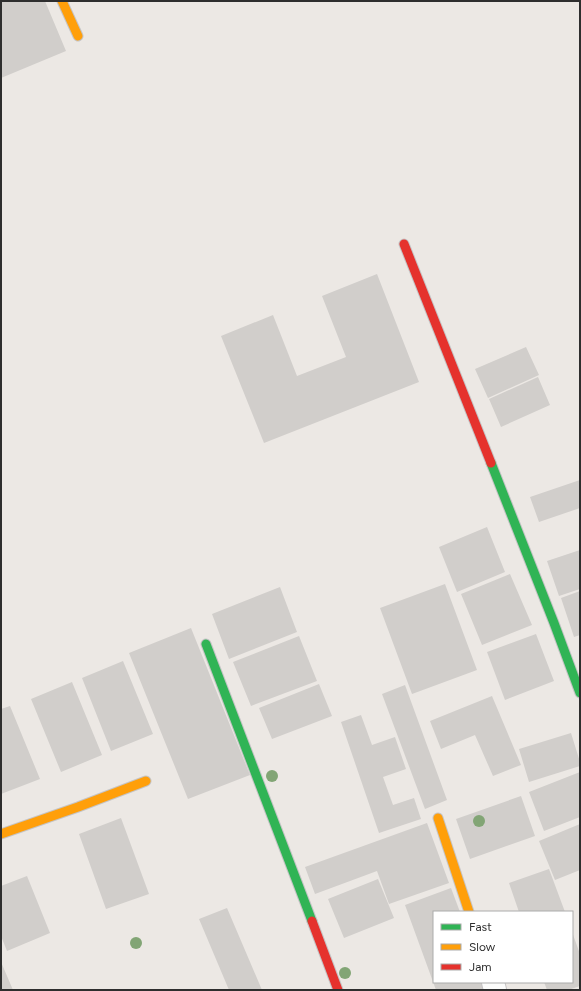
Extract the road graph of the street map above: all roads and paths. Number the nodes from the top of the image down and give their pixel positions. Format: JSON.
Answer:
{"nodes":[{"id":1,"x":62,"y":1,"type":"edge"},
{"id":2,"x":78,"y":36,"type":"dead end"},
{"id":3,"x":404,"y":244,"type":"dead end"},
{"id":4,"x":206,"y":644,"type":"dead end"},
{"id":5,"x":580,"y":693,"type":"edge"},
{"id":6,"x":146,"y":781,"type":"dead end"},
{"id":7,"x":438,"y":818,"type":"dead end"},
{"id":8,"x":1,"y":834,"type":"edge"},
{"id":9,"x":469,"y":911,"type":"edge"},
{"id":10,"x":338,"y":990,"type":"edge"}],
"edges":[{"from":1,"to":2,"type":"street"},
{"from":3,"to":5,"type":"street"},
{"from":4,"to":10,"type":"street"},
{"from":6,"to":8,"type":"street"},
{"from":7,"to":9,"type":"street"}]}
